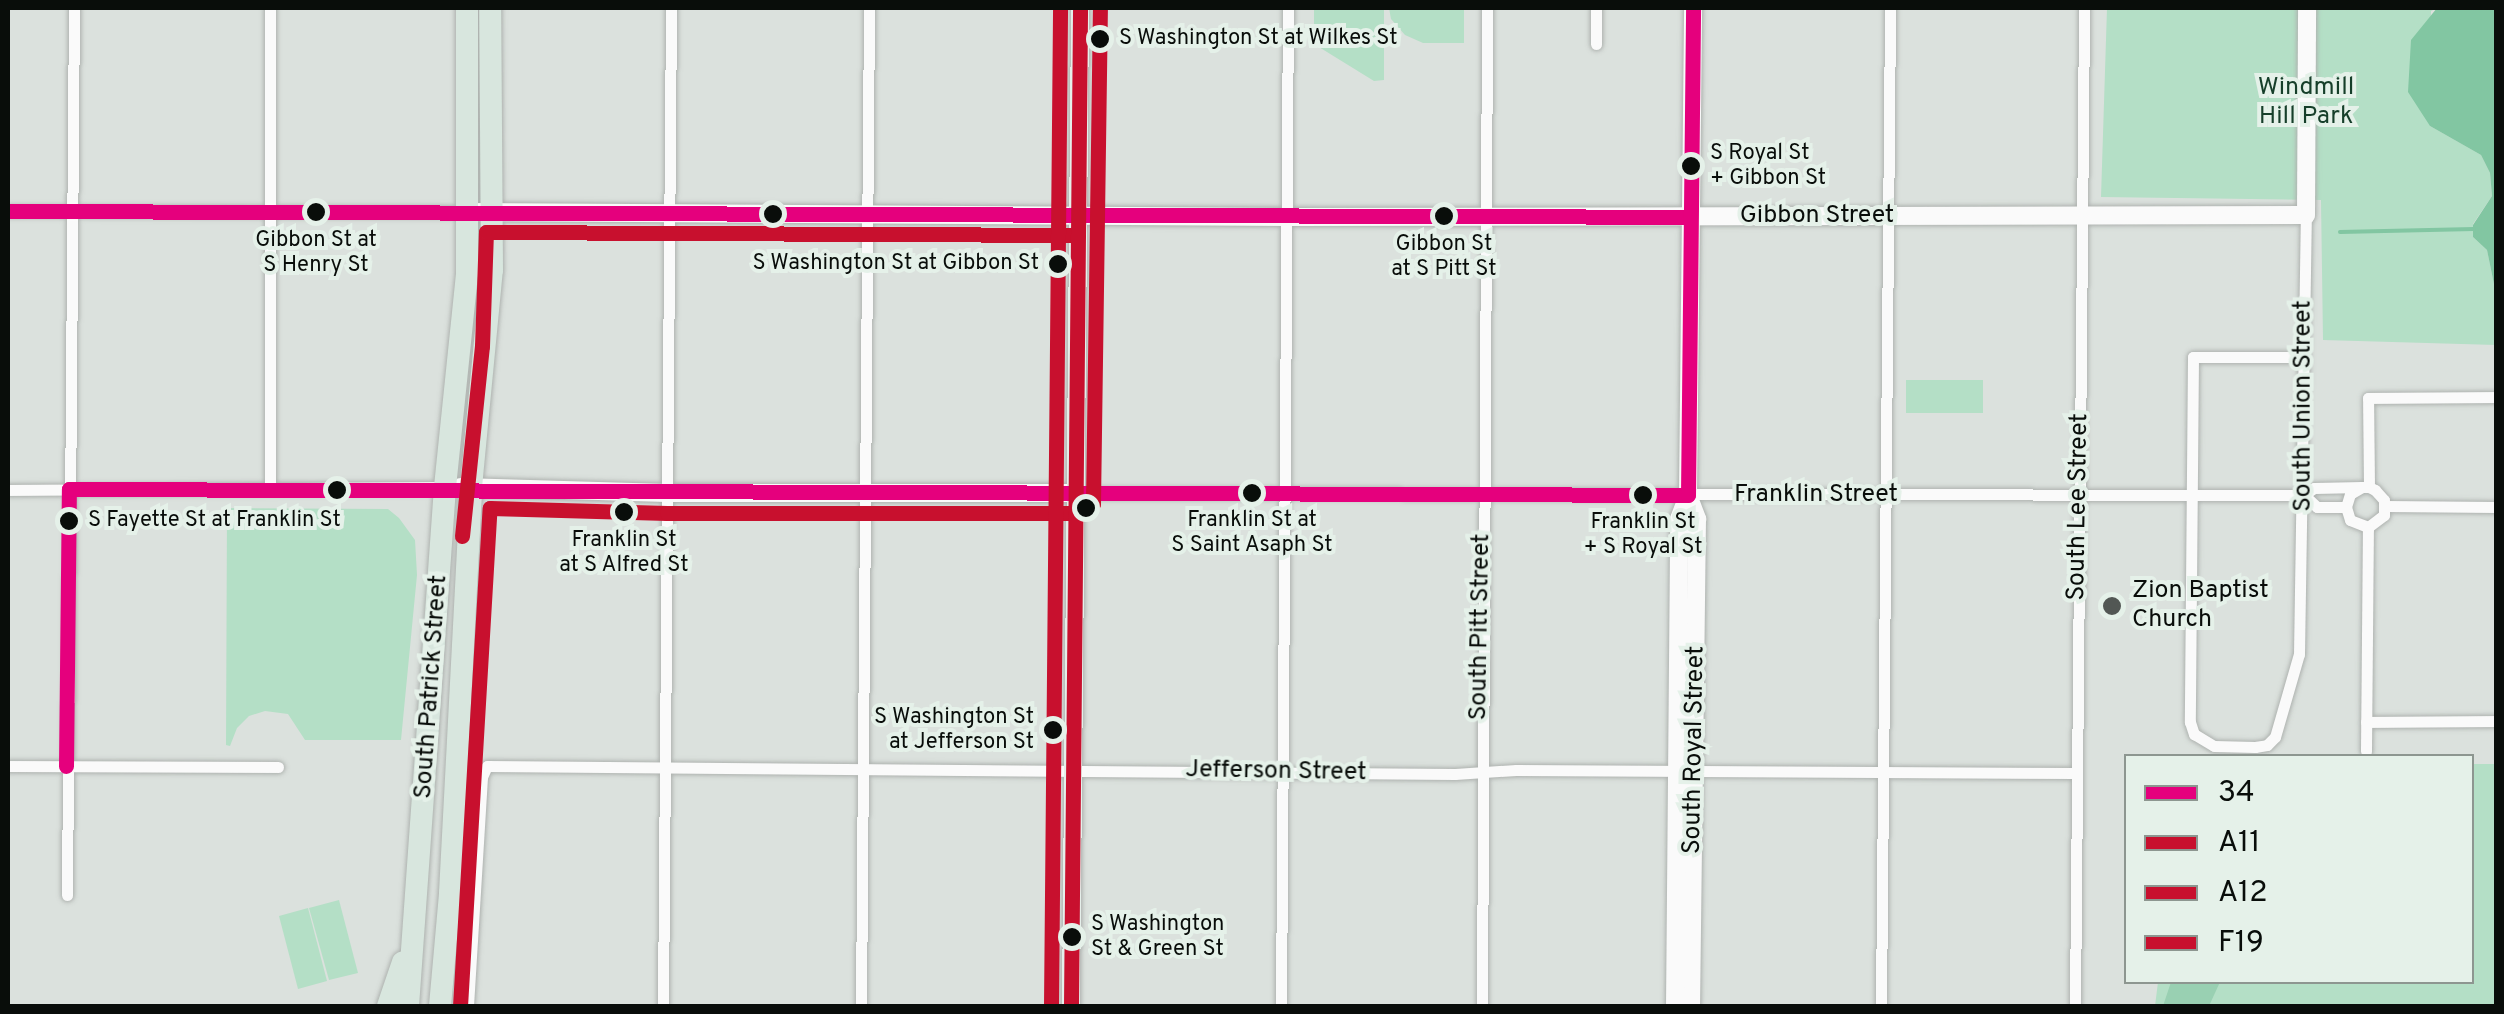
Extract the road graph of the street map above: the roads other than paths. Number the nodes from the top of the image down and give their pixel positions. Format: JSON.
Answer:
{"nodes":[{"id":1,"x":74,"y":8,"type":"edge"},
{"id":2,"x":270,"y":8,"type":"edge"},
{"id":3,"x":466,"y":8,"type":"edge"},
{"id":4,"x":490,"y":8,"type":"edge"},
{"id":5,"x":670,"y":8,"type":"edge"},
{"id":6,"x":869,"y":8,"type":"edge"},
{"id":7,"x":1080,"y":8,"type":"edge"},
{"id":8,"x":1288,"y":8,"type":"edge"},
{"id":9,"x":1487,"y":8,"type":"edge"},
{"id":10,"x":1596,"y":8,"type":"edge"},
{"id":11,"x":1693,"y":8,"type":"edge"},
{"id":12,"x":1890,"y":8,"type":"edge"},
{"id":13,"x":2084,"y":8,"type":"edge"},
{"id":14,"x":2308,"y":8,"type":"edge"},
{"id":15,"x":1596,"y":44,"type":"dead end"},
{"id":16,"x":8,"y":211,"type":"edge"},
{"id":17,"x":72,"y":211,"type":"junction"},
{"id":18,"x":467,"y":212,"type":"junction"},
{"id":19,"x":492,"y":212,"type":"junction"},
{"id":20,"x":270,"y":213,"type":"junction"},
{"id":21,"x":670,"y":214,"type":"junction"},
{"id":22,"x":866,"y":215,"type":"junction"},
{"id":23,"x":1078,"y":216,"type":"junction"},
{"id":24,"x":1690,"y":216,"type":"junction"},
{"id":25,"x":1888,"y":216,"type":"junction"},
{"id":26,"x":2083,"y":216,"type":"junction"},
{"id":27,"x":2306,"y":216,"type":"junction"},
{"id":28,"x":1485,"y":217,"type":"junction"},
{"id":29,"x":1287,"y":218,"type":"junction"},
{"id":30,"x":2304,"y":357,"type":"junction"},
{"id":31,"x":2496,"y":397,"type":"edge"},
{"id":32,"x":445,"y":487,"type":"junction"},
{"id":33,"x":470,"y":487,"type":"junction"},
{"id":34,"x":270,"y":488,"type":"junction"},
{"id":35,"x":2366,"y":488,"type":"junction"},
{"id":36,"x":8,"y":490,"type":"edge"},
{"id":37,"x":69,"y":490,"type":"junction"},
{"id":38,"x":667,"y":493,"type":"junction"},
{"id":39,"x":865,"y":493,"type":"junction"},
{"id":40,"x":1076,"y":493,"type":"junction"},
{"id":41,"x":1285,"y":493,"type":"junction"},
{"id":42,"x":1481,"y":494,"type":"junction"},
{"id":43,"x":2304,"y":494,"type":"junction"},
{"id":44,"x":1688,"y":495,"type":"junction"},
{"id":45,"x":1886,"y":496,"type":"junction"},
{"id":46,"x":2079,"y":496,"type":"junction"},
{"id":47,"x":2191,"y":497,"type":"junction"},
{"id":48,"x":2385,"y":506,"type":"junction"},
{"id":49,"x":2346,"y":507,"type":"junction"},
{"id":50,"x":2496,"y":507,"type":"edge"},
{"id":51,"x":2368,"y":526,"type":"junction"},
{"id":52,"x":2496,"y":721,"type":"edge"},
{"id":53,"x":2366,"y":722,"type":"junction"},
{"id":54,"x":2366,"y":751,"type":"dead end"},
{"id":55,"x":8,"y":766,"type":"edge"},
{"id":56,"x":66,"y":766,"type":"junction"},
{"id":57,"x":278,"y":767,"type":"dead end"},
{"id":58,"x":665,"y":768,"type":"junction"},
{"id":59,"x":863,"y":768,"type":"junction"},
{"id":60,"x":1073,"y":770,"type":"junction"},
{"id":61,"x":1685,"y":771,"type":"junction"},
{"id":62,"x":1281,"y":772,"type":"junction"},
{"id":63,"x":1885,"y":772,"type":"junction"},
{"id":64,"x":2076,"y":773,"type":"junction"},
{"id":65,"x":1484,"y":774,"type":"junction"},
{"id":66,"x":67,"y":895,"type":"dead end"},
{"id":67,"x":415,"y":920,"type":"junction"},
{"id":68,"x":388,"y":1006,"type":"edge"},
{"id":69,"x":408,"y":1006,"type":"edge"},
{"id":70,"x":440,"y":1006,"type":"edge"},
{"id":71,"x":468,"y":1006,"type":"edge"},
{"id":72,"x":663,"y":1006,"type":"edge"},
{"id":73,"x":860,"y":1006,"type":"edge"},
{"id":74,"x":1071,"y":1006,"type":"edge"},
{"id":75,"x":1282,"y":1006,"type":"edge"},
{"id":76,"x":1482,"y":1006,"type":"edge"},
{"id":77,"x":1675,"y":1006,"type":"edge"},
{"id":78,"x":1692,"y":1006,"type":"edge"},
{"id":79,"x":1881,"y":1006,"type":"edge"},
{"id":80,"x":2075,"y":1006,"type":"edge"}],
"edges":[{"from":1,"to":17,"type":"street"},
{"from":2,"to":20,"type":"street"},
{"from":3,"to":18,"type":"highway","name":"South Patrick Street"},
{"from":4,"to":19,"type":"highway","name":"South Patrick Street"},
{"from":5,"to":21,"type":"street"},
{"from":6,"to":22,"type":"street"},
{"from":7,"to":23,"type":"main road"},
{"from":8,"to":29,"type":"street"},
{"from":9,"to":28,"type":"street","name":"South Pitt Street"},
{"from":10,"to":15,"type":"street"},
{"from":11,"to":24,"type":"main road","name":"South Royal Street"},
{"from":12,"to":25,"type":"street"},
{"from":13,"to":26,"type":"street","name":"South Lee Street"},
{"from":14,"to":27,"type":"main road","name":"South Union Street"},
{"from":16,"to":17,"type":"street","name":"Gibbon Street"},
{"from":17,"to":20,"type":"street","name":"Gibbon Street"},
{"from":17,"to":37,"type":"street"},
{"from":18,"to":19,"type":"main road","name":"Gibbon Street"},
{"from":18,"to":20,"type":"street","name":"Gibbon Street"},
{"from":18,"to":32,"type":"highway","name":"South Patrick Street"},
{"from":19,"to":21,"type":"main road","name":"Gibbon Street"},
{"from":19,"to":33,"type":"highway","name":"South Patrick Street"},
{"from":20,"to":34,"type":"street"},
{"from":21,"to":22,"type":"main road","name":"Gibbon Street"},
{"from":21,"to":38,"type":"street"},
{"from":22,"to":23,"type":"main road","name":"Gibbon Street"},
{"from":22,"to":39,"type":"street"},
{"from":23,"to":29,"type":"main road","name":"Gibbon Street"},
{"from":23,"to":40,"type":"main road"},
{"from":24,"to":25,"type":"main road","name":"Gibbon Street"},
{"from":24,"to":28,"type":"main road","name":"Gibbon Street"},
{"from":24,"to":44,"type":"main road","name":"South Royal Street"},
{"from":25,"to":26,"type":"main road","name":"Gibbon Street"},
{"from":25,"to":45,"type":"street"},
{"from":26,"to":27,"type":"main road","name":"Gibbon Street"},
{"from":26,"to":46,"type":"street","name":"South Lee Street"},
{"from":27,"to":30,"type":"street","name":"South Union Street"},
{"from":28,"to":29,"type":"main road","name":"Gibbon Street"},
{"from":28,"to":42,"type":"street","name":"South Pitt Street"},
{"from":29,"to":41,"type":"street"},
{"from":30,"to":43,"type":"street","name":"South Union Street"},
{"from":30,"to":47,"type":"street"},
{"from":31,"to":35,"type":"street"},
{"from":32,"to":33,"type":"main road","name":"Franklin Street"},
{"from":32,"to":34,"type":"street","name":"Franklin Street"},
{"from":32,"to":67,"type":"highway","name":"South Patrick Street"},
{"from":33,"to":38,"type":"main road","name":"Franklin Street"},
{"from":33,"to":70,"type":"highway","name":"South Patrick Street"},
{"from":34,"to":37,"type":"street","name":"Franklin Street"},
{"from":35,"to":43,"type":"street","name":"Franklin Street"},
{"from":35,"to":48,"type":"street"},
{"from":35,"to":49,"type":"street"},
{"from":36,"to":37,"type":"street","name":"Franklin Street"},
{"from":37,"to":56,"type":"street"},
{"from":38,"to":39,"type":"main road","name":"Franklin Street"},
{"from":38,"to":58,"type":"street"},
{"from":39,"to":40,"type":"main road","name":"Franklin Street"},
{"from":39,"to":59,"type":"street"},
{"from":40,"to":41,"type":"street","name":"Franklin Street"},
{"from":40,"to":60,"type":"main road"},
{"from":41,"to":42,"type":"street","name":"Franklin Street"},
{"from":41,"to":62,"type":"street"},
{"from":42,"to":44,"type":"street","name":"Franklin Street"},
{"from":42,"to":65,"type":"street","name":"South Pitt Street"},
{"from":43,"to":47,"type":"street","name":"Franklin Street"},
{"from":43,"to":47,"type":"street","name":"South Union Street"},
{"from":43,"to":49,"type":"street","name":"Franklin Street"},
{"from":44,"to":45,"type":"street","name":"Franklin Street"},
{"from":44,"to":61,"type":"main road","name":"South Royal Street"},
{"from":45,"to":46,"type":"street","name":"Franklin Street"},
{"from":45,"to":63,"type":"street"},
{"from":46,"to":47,"type":"street","name":"Franklin Street"},
{"from":46,"to":64,"type":"street","name":"South Lee Street"},
{"from":48,"to":50,"type":"street"},
{"from":48,"to":51,"type":"street"},
{"from":49,"to":51,"type":"street"},
{"from":51,"to":53,"type":"street"},
{"from":52,"to":53,"type":"street"},
{"from":53,"to":54,"type":"street"},
{"from":55,"to":56,"type":"street"},
{"from":56,"to":57,"type":"street"},
{"from":56,"to":66,"type":"street"},
{"from":58,"to":59,"type":"street","name":"Jefferson Street"},
{"from":58,"to":71,"type":"street","name":"Jefferson Street"},
{"from":58,"to":72,"type":"street"},
{"from":59,"to":60,"type":"street","name":"Jefferson Street"},
{"from":59,"to":73,"type":"street"},
{"from":60,"to":62,"type":"street","name":"Jefferson Street"},
{"from":60,"to":74,"type":"main road"},
{"from":61,"to":63,"type":"street","name":"Jefferson Street"},
{"from":61,"to":65,"type":"street","name":"Jefferson Street"},
{"from":61,"to":77,"type":"main road","name":"South Royal Street"},
{"from":61,"to":78,"type":"main road","name":"South Royal Street"},
{"from":62,"to":65,"type":"street","name":"Jefferson Street"},
{"from":62,"to":75,"type":"street"},
{"from":63,"to":64,"type":"street","name":"Jefferson Street"},
{"from":63,"to":79,"type":"street"},
{"from":64,"to":80,"type":"street","name":"South Lee Street"},
{"from":65,"to":76,"type":"street","name":"South Pitt Street"},
{"from":67,"to":68,"type":"highway"},
{"from":67,"to":69,"type":"highway","name":"South Patrick Street"}]}
